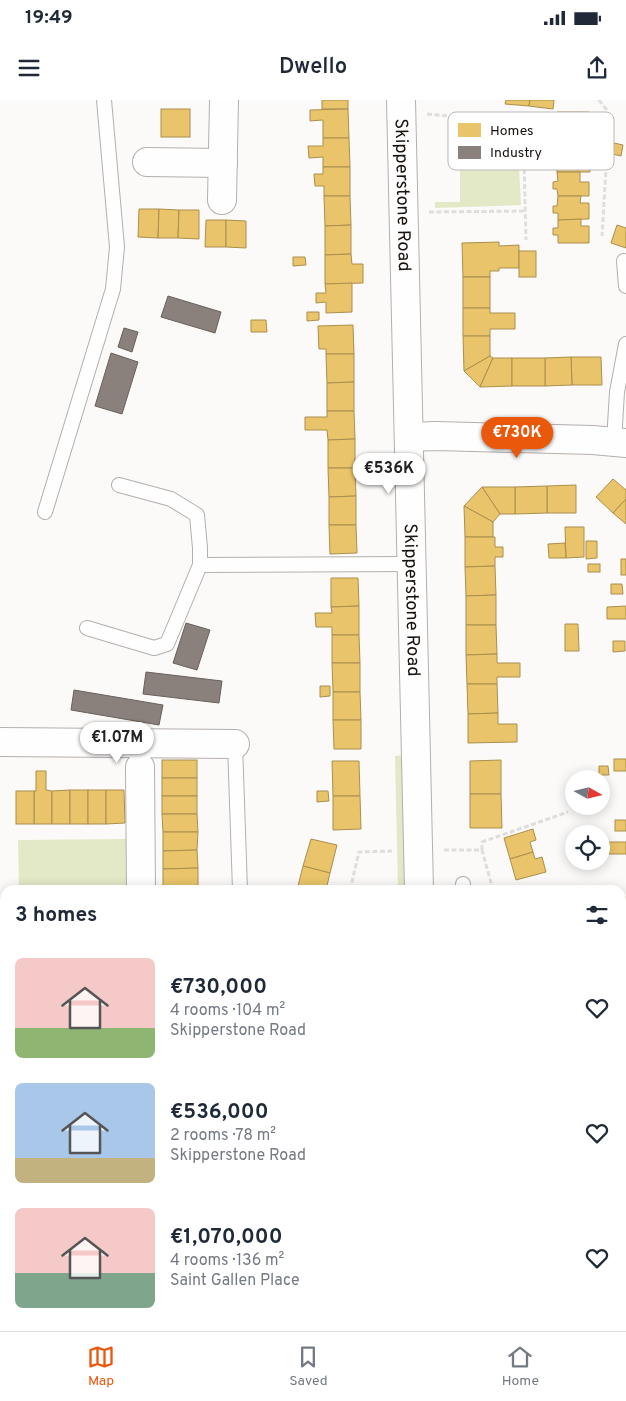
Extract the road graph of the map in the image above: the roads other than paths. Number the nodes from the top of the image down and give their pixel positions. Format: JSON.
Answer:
{"nodes":[{"id":1,"x":104,"y":100,"type":"edge"},
{"id":2,"x":224,"y":100,"type":"edge"},
{"id":3,"x":402,"y":107,"type":"edge"},
{"id":4,"x":147,"y":162,"type":"dead end"},
{"id":5,"x":223,"y":164,"type":"junction"},
{"id":6,"x":222,"y":200,"type":"dead end"},
{"id":7,"x":624,"y":261,"type":"dead end"},
{"id":8,"x":626,"y":286,"type":"edge"},
{"id":9,"x":626,"y":344,"type":"edge"},
{"id":10,"x":410,"y":437,"type":"junction"},
{"id":11,"x":620,"y":442,"type":"edge"},
{"id":12,"x":119,"y":485,"type":"dead end"},
{"id":13,"x":45,"y":512,"type":"dead end"},
{"id":14,"x":412,"y":564,"type":"junction"},
{"id":15,"x":200,"y":565,"type":"junction"},
{"id":16,"x":87,"y":628,"type":"dead end"},
{"id":17,"x":0,"y":742,"type":"edge"},
{"id":18,"x":234,"y":744,"type":"joint"},
{"id":19,"x":140,"y":767,"type":"dead end"},
{"id":20,"x":140,"y":885,"type":"edge"},
{"id":21,"x":240,"y":885,"type":"edge"},
{"id":22,"x":419,"y":885,"type":"edge"}],
"edges":[{"from":1,"to":13,"type":"lane"},
{"from":2,"to":5,"type":"street"},
{"from":3,"to":10,"type":"street","name":"Skipperstone Road"},
{"from":4,"to":5,"type":"street"},
{"from":5,"to":6,"type":"street"},
{"from":7,"to":8,"type":"lane"},
{"from":9,"to":11,"type":"lane"},
{"from":10,"to":11,"type":"street"},
{"from":10,"to":14,"type":"street","name":"Skipperstone Road"},
{"from":12,"to":15,"type":"lane"},
{"from":14,"to":15,"type":"lane"},
{"from":14,"to":22,"type":"street","name":"Skipperstone Road"},
{"from":15,"to":16,"type":"lane"},
{"from":17,"to":18,"type":"street"},
{"from":18,"to":21,"type":"lane"},
{"from":19,"to":20,"type":"street"}]}
